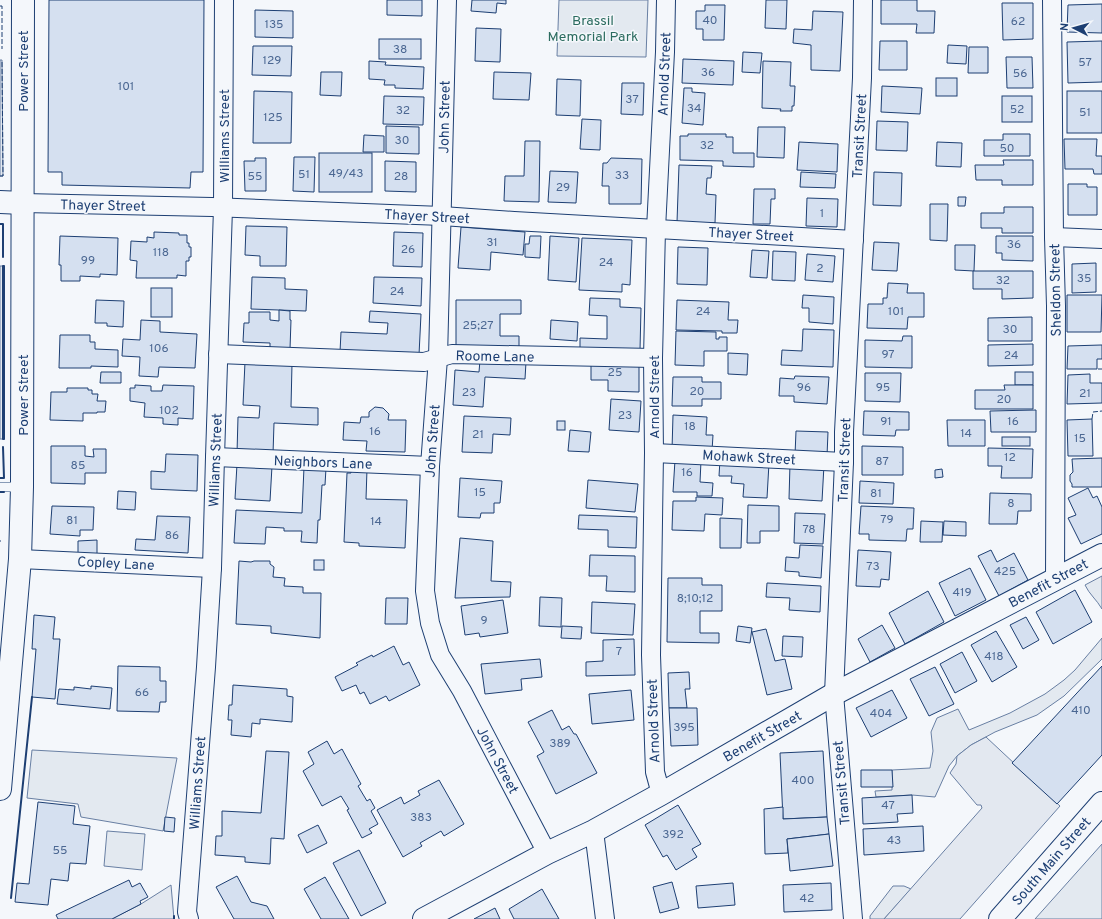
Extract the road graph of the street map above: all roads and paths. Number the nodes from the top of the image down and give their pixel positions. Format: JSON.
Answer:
{"nodes":[{"id":1,"x":23,"y":0,"type":"edge"},
{"id":2,"x":224,"y":0,"type":"edge"},
{"id":3,"x":447,"y":0,"type":"edge"},
{"id":4,"x":666,"y":0,"type":"edge"},
{"id":5,"x":863,"y":0,"type":"edge"},
{"id":6,"x":1052,"y":0,"type":"edge"},
{"id":7,"x":0,"y":202,"type":"edge"},
{"id":8,"x":23,"y":203,"type":"junction"},
{"id":9,"x":223,"y":208,"type":"junction"},
{"id":10,"x":442,"y":216,"type":"junction"},
{"id":11,"x":656,"y":229,"type":"junction"},
{"id":12,"x":1054,"y":237,"type":"junction"},
{"id":13,"x":1102,"y":239,"type":"edge"},
{"id":14,"x":854,"y":240,"type":"junction"},
{"id":15,"x":218,"y":354,"type":"junction"},
{"id":16,"x":438,"y":358,"type":"junction"},
{"id":17,"x":653,"y":358,"type":"junction"},
{"id":18,"x":654,"y":453,"type":"junction"},
{"id":19,"x":215,"y":457,"type":"junction"},
{"id":20,"x":844,"y":462,"type":"junction"},
{"id":21,"x":430,"y":466,"type":"junction"},
{"id":22,"x":0,"y":487,"type":"edge"},
{"id":23,"x":22,"y":487,"type":"junction"},
{"id":24,"x":1102,"y":555,"type":"edge"},
{"id":25,"x":20,"y":559,"type":"junction"},
{"id":26,"x":212,"y":568,"type":"junction"},
{"id":27,"x":1055,"y":580,"type":"junction"},
{"id":28,"x":834,"y":694,"type":"junction"},
{"id":29,"x":0,"y":789,"type":"edge"},
{"id":30,"x":661,"y":794,"type":"junction"},
{"id":31,"x":1102,"y":803,"type":"edge"},
{"id":32,"x":594,"y":832,"type":"junction"},
{"id":33,"x":547,"y":853,"type":"junction"},
{"id":34,"x":188,"y":919,"type":"edge"},
{"id":35,"x":424,"y":919,"type":"edge"},
{"id":36,"x":604,"y":919,"type":"edge"},
{"id":37,"x":853,"y":919,"type":"edge"},
{"id":38,"x":1000,"y":919,"type":"edge"}],
"edges":[{"from":1,"to":8,"type":"street","name":"Power Street"},
{"from":2,"to":9,"type":"street","name":"Williams Street"},
{"from":3,"to":10,"type":"street","name":"John Street"},
{"from":4,"to":11,"type":"street","name":"Arnold Street"},
{"from":5,"to":14,"type":"street","name":"Transit Street"},
{"from":6,"to":12,"type":"street","name":"Sheldon Street"},
{"from":7,"to":8,"type":"street","name":"Thayer Street"},
{"from":8,"to":9,"type":"street","name":"Thayer Street"},
{"from":8,"to":23,"type":"street","name":"Power Street"},
{"from":9,"to":10,"type":"street","name":"Thayer Street"},
{"from":9,"to":15,"type":"street","name":"Williams Street"},
{"from":10,"to":11,"type":"street","name":"Thayer Street"},
{"from":10,"to":16,"type":"street","name":"John Street"},
{"from":11,"to":14,"type":"street","name":"Thayer Street"},
{"from":11,"to":17,"type":"street","name":"Arnold Street"},
{"from":12,"to":13,"type":"street"},
{"from":12,"to":27,"type":"street","name":"Sheldon Street"},
{"from":14,"to":20,"type":"street","name":"Transit Street"},
{"from":15,"to":16,"type":"street","name":"Roome Lane"},
{"from":15,"to":19,"type":"street","name":"Williams Street"},
{"from":16,"to":17,"type":"street","name":"Roome Lane"},
{"from":16,"to":21,"type":"street","name":"John Street"},
{"from":17,"to":18,"type":"street","name":"Arnold Street"},
{"from":18,"to":20,"type":"street","name":"Mohawk Street"},
{"from":18,"to":30,"type":"street","name":"Arnold Street"},
{"from":19,"to":21,"type":"street","name":"Neighbors Lane"},
{"from":19,"to":26,"type":"street","name":"Williams Street"},
{"from":20,"to":28,"type":"street","name":"Transit Street"},
{"from":21,"to":33,"type":"street","name":"John Street"},
{"from":22,"to":23,"type":"lane"},
{"from":23,"to":25,"type":"street","name":"Power Street"},
{"from":24,"to":27,"type":"street","name":"Benefit Street"},
{"from":25,"to":26,"type":"street","name":"Copley Lane"},
{"from":25,"to":29,"type":"street","name":"Power Street"},
{"from":26,"to":34,"type":"street","name":"Williams Street"},
{"from":27,"to":28,"type":"street","name":"Benefit Street"},
{"from":28,"to":30,"type":"street","name":"Benefit Street"},
{"from":28,"to":37,"type":"street","name":"Transit Street"},
{"from":30,"to":32,"type":"street","name":"Benefit Street"},
{"from":31,"to":38,"type":"street","name":"South Main Street"},
{"from":32,"to":33,"type":"street","name":"Benefit Street"},
{"from":32,"to":36,"type":"street"},
{"from":33,"to":35,"type":"street","name":"Benefit Street"}]}
